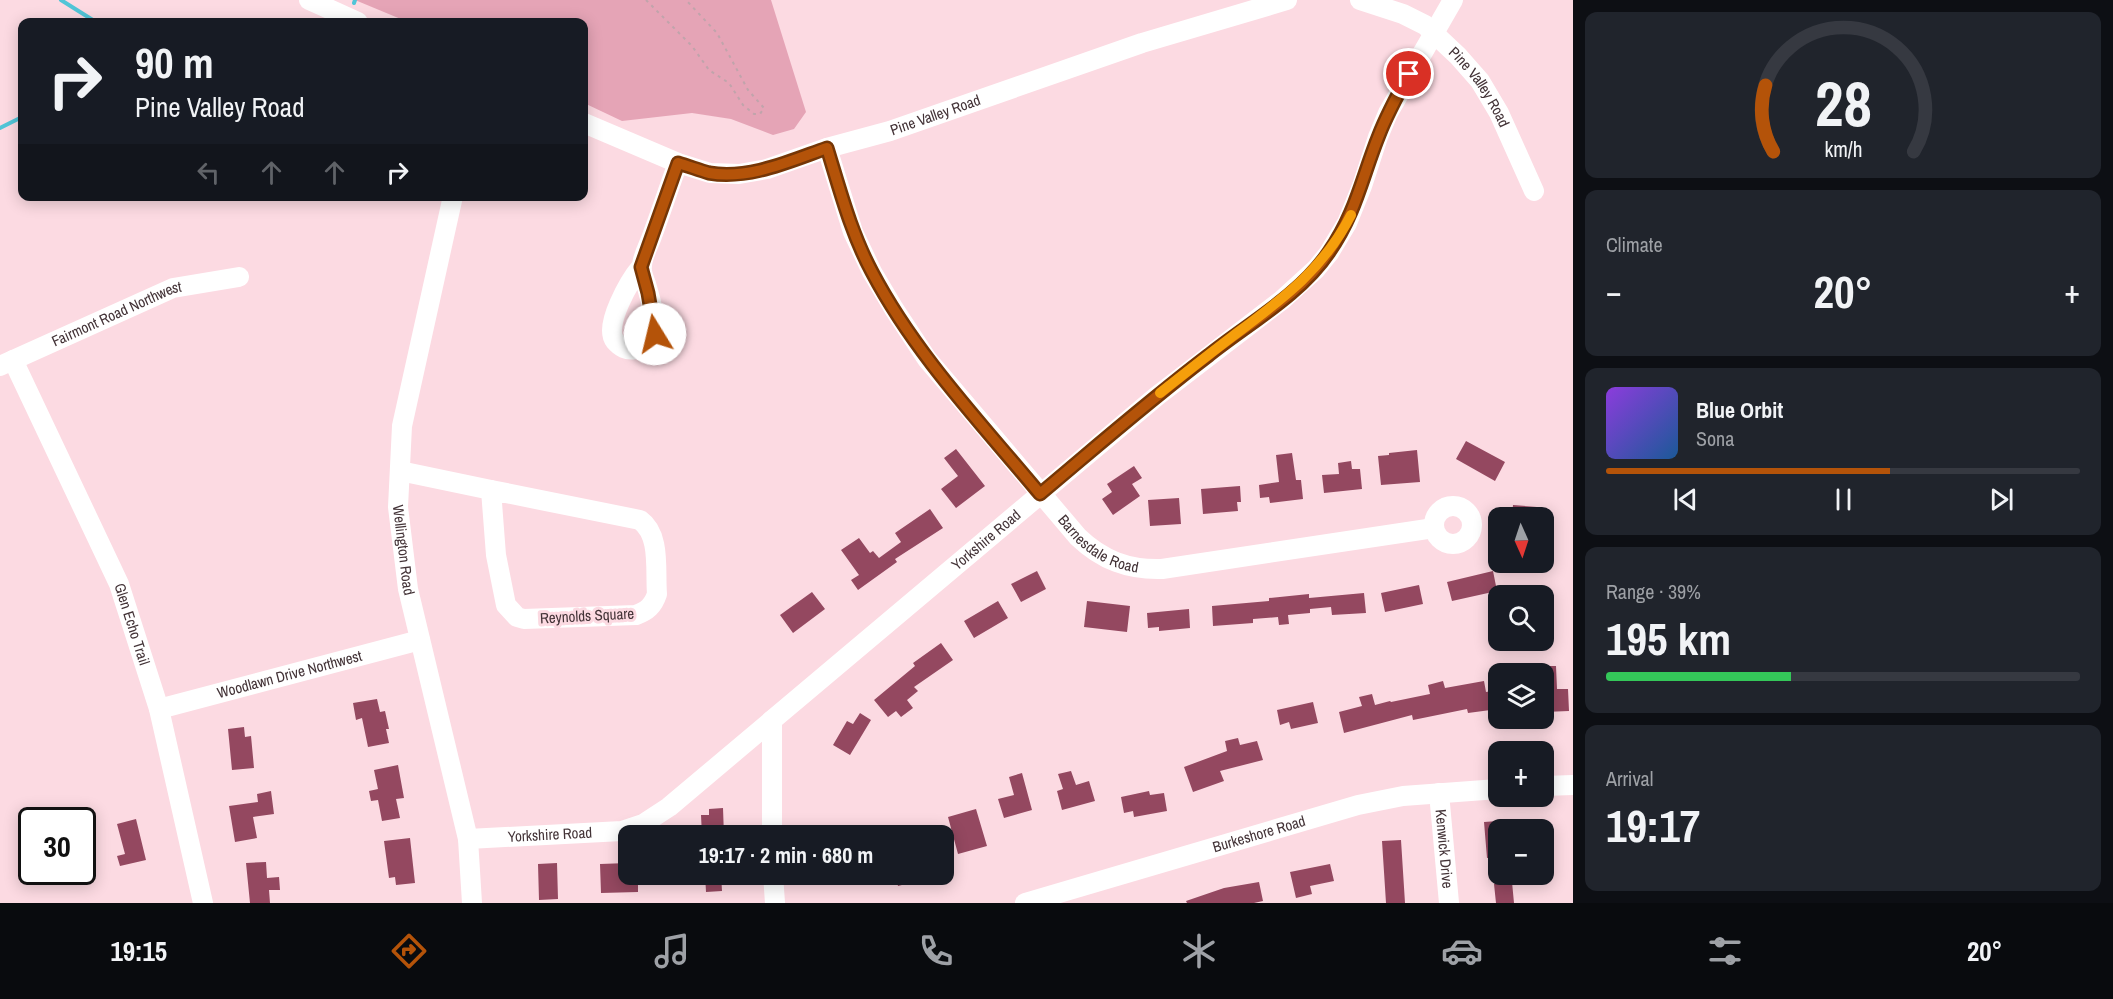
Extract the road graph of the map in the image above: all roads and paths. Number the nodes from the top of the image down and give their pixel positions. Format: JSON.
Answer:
{"nodes":[{"id":1,"x":309,"y":0,"type":"edge"},
{"id":2,"x":646,"y":0,"type":"edge"},
{"id":3,"x":686,"y":0,"type":"edge"},
{"id":4,"x":1287,"y":0,"type":"edge"},
{"id":5,"x":1360,"y":0,"type":"edge"},
{"id":6,"x":1453,"y":0,"type":"edge"},
{"id":7,"x":349,"y":18,"type":"edge"},
{"id":8,"x":1433,"y":34,"type":"junction"},
{"id":9,"x":588,"y":125,"type":"edge"},
{"id":10,"x":827,"y":148,"type":"junction"},
{"id":11,"x":678,"y":163,"type":"junction"},
{"id":12,"x":1534,"y":191,"type":"dead end"},
{"id":13,"x":452,"y":201,"type":"edge"},
{"id":14,"x":641,"y":267,"type":"dead end"},
{"id":15,"x":238,"y":277,"type":"dead end"},
{"id":16,"x":7,"y":363,"type":"edge"},
{"id":17,"x":400,"y":471,"type":"junction"},
{"id":18,"x":491,"y":489,"type":"junction"},
{"id":19,"x":1040,"y":494,"type":"junction"},
{"id":20,"x":1434,"y":528,"type":"dead end"},
{"id":21,"x":420,"y":640,"type":"junction"},
{"id":22,"x":159,"y":709,"type":"junction"},
{"id":23,"x":772,"y":720,"type":"junction"},
{"id":24,"x":1573,"y":784,"type":"edge"},
{"id":25,"x":1554,"y":785,"type":"edge"},
{"id":26,"x":1488,"y":790,"type":"edge"},
{"id":27,"x":1439,"y":793,"type":"junction"},
{"id":28,"x":772,"y":825,"type":"edge"},
{"id":29,"x":468,"y":839,"type":"junction"},
{"id":30,"x":774,"y":885,"type":"edge"},
{"id":31,"x":203,"y":903,"type":"edge"},
{"id":32,"x":472,"y":903,"type":"edge"},
{"id":33,"x":775,"y":903,"type":"edge"},
{"id":34,"x":1024,"y":903,"type":"edge"},
{"id":35,"x":1449,"y":903,"type":"edge"}],
"edges":[{"from":1,"to":7,"type":"street"},
{"from":2,"to":3,"type":"path"},
{"from":4,"to":10,"type":"street","name":"Pine Valley Road"},
{"from":5,"to":8,"type":"street","name":"Pine Valley Road"},
{"from":6,"to":8,"type":"street","name":"Yorkshire Road"},
{"from":8,"to":12,"type":"street","name":"Pine Valley Road"},
{"from":8,"to":19,"type":"street","name":"Yorkshire Road"},
{"from":9,"to":11,"type":"street","name":"Pine Valley Road"},
{"from":10,"to":11,"type":"street","name":"Pine Valley Road"},
{"from":10,"to":19,"type":"street","name":"Barnesdale Road"},
{"from":11,"to":14,"type":"street"},
{"from":13,"to":17,"type":"street","name":"Wellington Road"},
{"from":15,"to":16,"type":"street","name":"Fairmont Road Northwest"},
{"from":16,"to":22,"type":"street","name":"Glen Echo Trail"},
{"from":17,"to":18,"type":"street","name":"Reynolds Square"},
{"from":17,"to":21,"type":"street","name":"Wellington Road"},
{"from":18,"to":18,"type":"street","name":"Reynolds Square"},
{"from":19,"to":20,"type":"street","name":"Barnesdale Road"},
{"from":19,"to":23,"type":"street","name":"Yorkshire Road"},
{"from":21,"to":22,"type":"street","name":"Woodlawn Drive Northwest"},
{"from":21,"to":29,"type":"street","name":"Wellington Road"},
{"from":22,"to":31,"type":"street","name":"Glen Echo Trail"},
{"from":23,"to":28,"type":"street"},
{"from":23,"to":29,"type":"street","name":"Yorkshire Road"},
{"from":24,"to":25,"type":"street"},
{"from":26,"to":27,"type":"street","name":"Burkeshore Road"},
{"from":27,"to":34,"type":"street","name":"Burkeshore Road"},
{"from":27,"to":35,"type":"street","name":"Kenwick Drive"},
{"from":29,"to":32,"type":"street","name":"Wellington Road"},
{"from":30,"to":33,"type":"street"}]}
